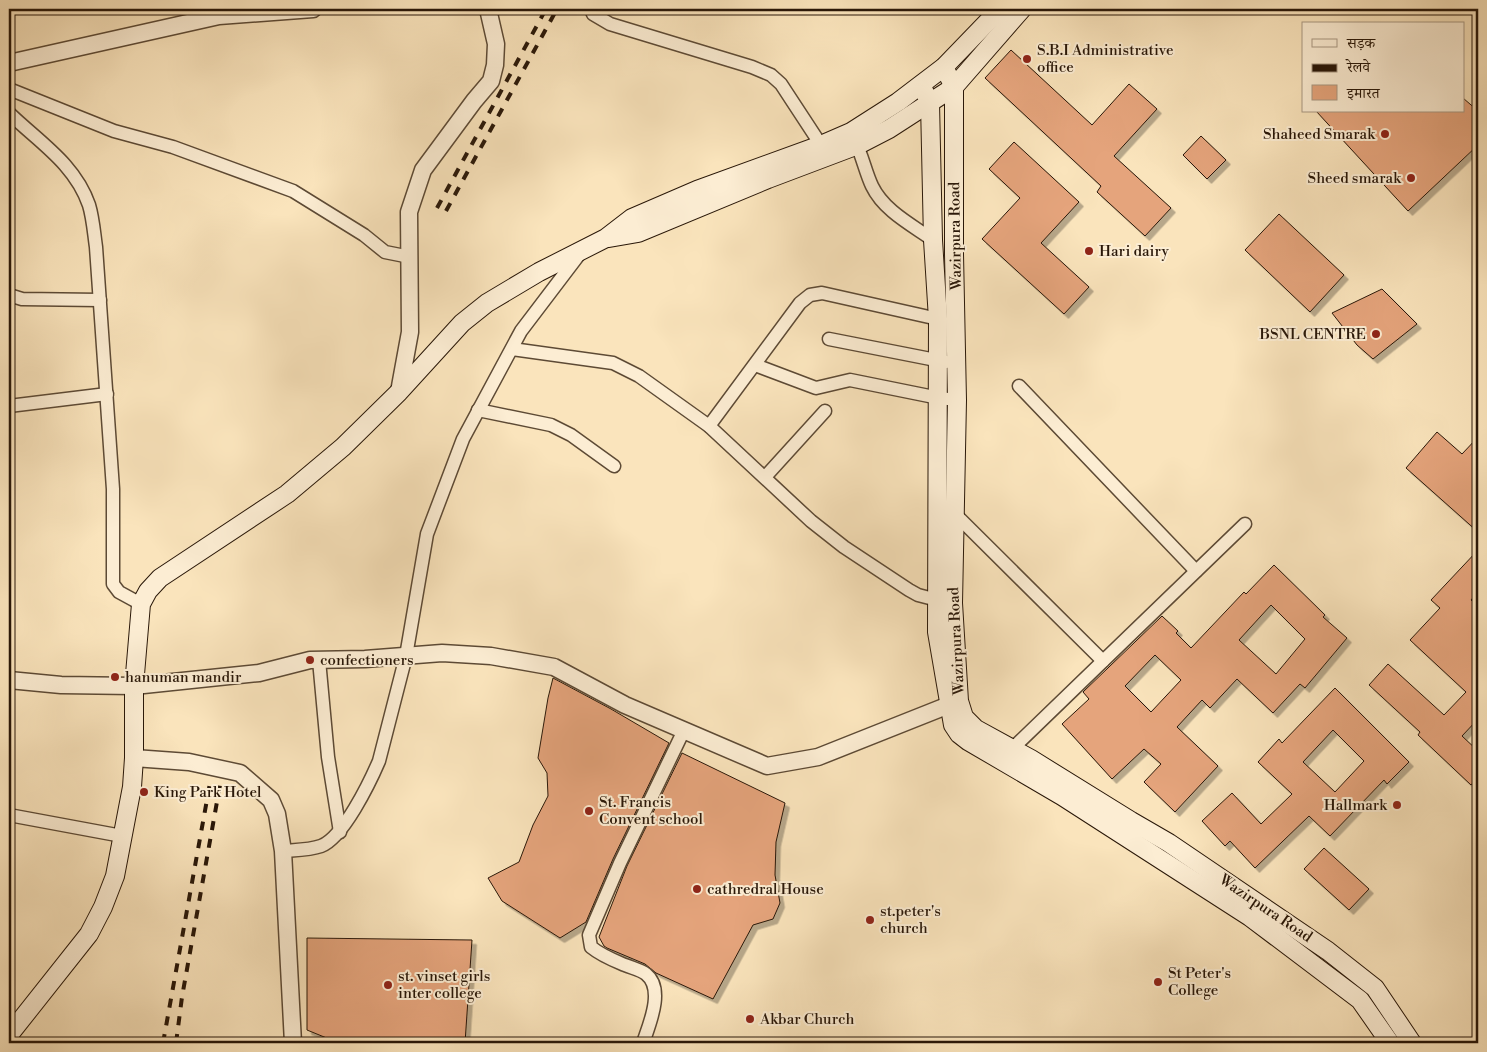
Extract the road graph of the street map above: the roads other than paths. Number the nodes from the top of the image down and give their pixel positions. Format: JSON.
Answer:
{"nodes":[{"id":1,"x":313,"y":9,"type":"edge"},
{"id":2,"x":488,"y":9,"type":"edge"},
{"id":3,"x":590,"y":9,"type":"edge"},
{"id":4,"x":1000,"y":9,"type":"edge"},
{"id":5,"x":1022,"y":9,"type":"edge"},
{"id":6,"x":9,"y":63,"type":"edge"},
{"id":7,"x":944,"y":67,"type":"junction"},
{"id":8,"x":921,"y":85,"type":"junction"},
{"id":9,"x":954,"y":87,"type":"junction"},
{"id":10,"x":9,"y":89,"type":"edge"},
{"id":11,"x":930,"y":103,"type":"junction"},
{"id":12,"x":9,"y":113,"type":"edge"},
{"id":13,"x":854,"y":138,"type":"junction"},
{"id":14,"x":821,"y":145,"type":"junction"},
{"id":15,"x":606,"y":238,"type":"junction"},
{"id":16,"x":934,"y":240,"type":"junction"},
{"id":17,"x":584,"y":248,"type":"junction"},
{"id":18,"x":410,"y":257,"type":"junction"},
{"id":19,"x":9,"y":295,"type":"edge"},
{"id":20,"x":100,"y":300,"type":"junction"},
{"id":21,"x":938,"y":319,"type":"junction"},
{"id":22,"x":829,"y":339,"type":"dead end"},
{"id":23,"x":512,"y":349,"type":"junction"},
{"id":24,"x":938,"y":361,"type":"junction"},
{"id":25,"x":956,"y":364,"type":"junction"},
{"id":26,"x":755,"y":365,"type":"junction"},
{"id":27,"x":1019,"y":386,"type":"dead end"},
{"id":28,"x":399,"y":392,"type":"junction"},
{"id":29,"x":107,"y":394,"type":"junction"},
{"id":30,"x":939,"y":398,"type":"junction"},
{"id":31,"x":957,"y":400,"type":"junction"},
{"id":32,"x":9,"y":406,"type":"edge"},
{"id":33,"x":478,"y":410,"type":"junction"},
{"id":34,"x":826,"y":411,"type":"dead end"},
{"id":35,"x":709,"y":426,"type":"junction"},
{"id":36,"x":614,"y":466,"type":"dead end"},
{"id":37,"x":765,"y":477,"type":"junction"},
{"id":38,"x":955,"y":514,"type":"junction"},
{"id":39,"x":1245,"y":524,"type":"dead end"},
{"id":40,"x":1196,"y":571,"type":"junction"},
{"id":41,"x":946,"y":602,"type":"junction"},
{"id":42,"x":141,"y":604,"type":"junction"},
{"id":43,"x":406,"y":656,"type":"junction"},
{"id":44,"x":318,"y":660,"type":"junction"},
{"id":45,"x":1103,"y":661,"type":"junction"},
{"id":46,"x":9,"y":680,"type":"edge"},
{"id":47,"x":134,"y":686,"type":"junction"},
{"id":48,"x":954,"y":703,"type":"junction"},
{"id":49,"x":684,"y":730,"type":"junction"},
{"id":50,"x":1012,"y":750,"type":"junction"},
{"id":51,"x":134,"y":758,"type":"junction"},
{"id":52,"x":9,"y":814,"type":"edge"},
{"id":53,"x":340,"y":832,"type":"junction"},
{"id":54,"x":122,"y":836,"type":"junction"},
{"id":55,"x":283,"y":851,"type":"junction"},
{"id":56,"x":9,"y":1035,"type":"edge"},
{"id":57,"x":293,"y":1043,"type":"edge"},
{"id":58,"x":644,"y":1043,"type":"edge"},
{"id":59,"x":1390,"y":1043,"type":"edge"},
{"id":60,"x":1412,"y":1043,"type":"edge"}],
"edges":[{"from":1,"to":6,"type":"street"},
{"from":2,"to":18,"type":"street"},
{"from":3,"to":14,"type":"street"},
{"from":4,"to":7,"type":"main road"},
{"from":5,"to":9,"type":"main road"},
{"from":7,"to":8,"type":"main road"},
{"from":7,"to":9,"type":"main road","name":"Wazirpura Road"},
{"from":8,"to":11,"type":"main road","name":"Wazirpura Road"},
{"from":8,"to":13,"type":"main road"},
{"from":9,"to":11,"type":"main road"},
{"from":9,"to":25,"type":"main road","name":"Wazirpura Road"},
{"from":10,"to":18,"type":"street"},
{"from":11,"to":13,"type":"main road"},
{"from":11,"to":16,"type":"main road","name":"Wazirpura Road"},
{"from":12,"to":20,"type":"street"},
{"from":13,"to":14,"type":"main road"},
{"from":13,"to":15,"type":"main road"},
{"from":13,"to":16,"type":"street"},
{"from":14,"to":15,"type":"main road"},
{"from":15,"to":17,"type":"main road"},
{"from":16,"to":21,"type":"main road","name":"Wazirpura Road"},
{"from":17,"to":23,"type":"street"},
{"from":17,"to":28,"type":"main road"},
{"from":18,"to":28,"type":"street"},
{"from":19,"to":20,"type":"street"},
{"from":20,"to":29,"type":"street"},
{"from":21,"to":24,"type":"main road","name":"Wazirpura Road"},
{"from":21,"to":26,"type":"street"},
{"from":22,"to":24,"type":"street"},
{"from":23,"to":33,"type":"street"},
{"from":23,"to":35,"type":"street"},
{"from":24,"to":25,"type":"street"},
{"from":24,"to":30,"type":"main road","name":"Wazirpura Road"},
{"from":25,"to":31,"type":"main road","name":"Wazirpura Road"},
{"from":26,"to":30,"type":"street"},
{"from":26,"to":35,"type":"street"},
{"from":27,"to":40,"type":"street"},
{"from":28,"to":42,"type":"main road"},
{"from":29,"to":32,"type":"street"},
{"from":29,"to":42,"type":"street"},
{"from":30,"to":31,"type":"street"},
{"from":30,"to":41,"type":"main road","name":"Wazirpura Road"},
{"from":31,"to":38,"type":"main road","name":"Wazirpura Road"},
{"from":33,"to":36,"type":"street"},
{"from":33,"to":43,"type":"street"},
{"from":34,"to":37,"type":"street"},
{"from":35,"to":37,"type":"street"},
{"from":37,"to":41,"type":"street"},
{"from":38,"to":41,"type":"main road","name":"Wazirpura Road"},
{"from":38,"to":45,"type":"street"},
{"from":39,"to":40,"type":"street"},
{"from":40,"to":45,"type":"street"},
{"from":41,"to":48,"type":"main road","name":"Wazirpura Road"},
{"from":42,"to":47,"type":"main road"},
{"from":43,"to":44,"type":"street"},
{"from":43,"to":49,"type":"street"},
{"from":43,"to":53,"type":"street"},
{"from":44,"to":47,"type":"street"},
{"from":44,"to":53,"type":"street"},
{"from":45,"to":50,"type":"street"},
{"from":46,"to":47,"type":"street"},
{"from":47,"to":51,"type":"main road"},
{"from":48,"to":49,"type":"street"},
{"from":48,"to":50,"type":"main road","name":"Wazirpura Road"},
{"from":48,"to":59,"type":"main road","name":"Wazirpura Road"},
{"from":49,"to":58,"type":"street"},
{"from":50,"to":60,"type":"main road","name":"Wazirpura Road"},
{"from":51,"to":54,"type":"main road"},
{"from":51,"to":55,"type":"street"},
{"from":52,"to":54,"type":"street"},
{"from":53,"to":55,"type":"street"},
{"from":54,"to":56,"type":"main road"},
{"from":55,"to":57,"type":"street"}]}
